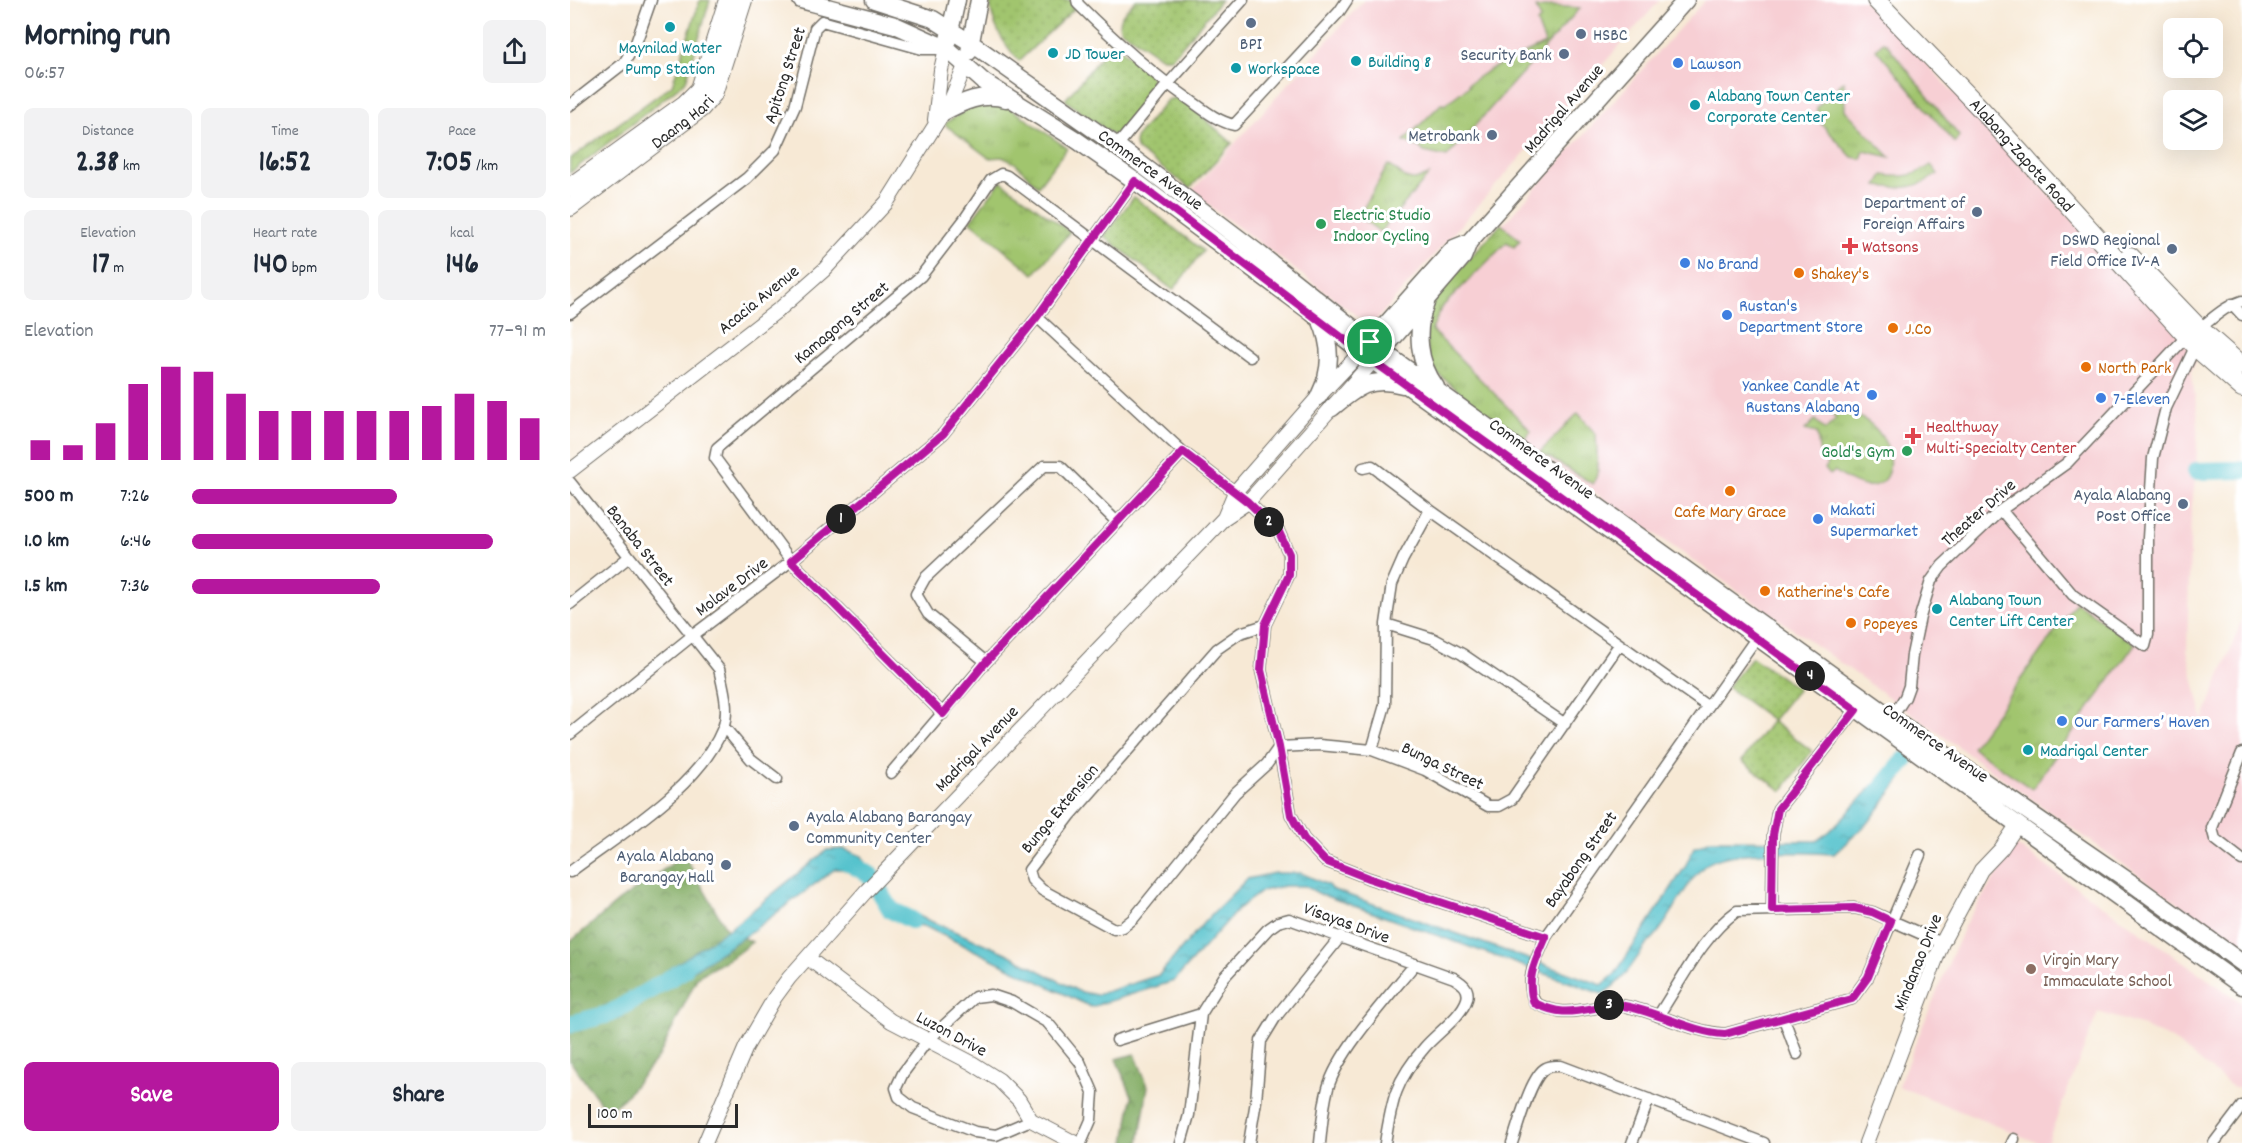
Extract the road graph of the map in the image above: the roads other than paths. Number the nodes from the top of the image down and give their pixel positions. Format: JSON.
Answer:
{"nodes":[{"id":1,"x":651,"y":0,"type":"edge"},
{"id":2,"x":728,"y":0,"type":"edge"},
{"id":3,"x":743,"y":0,"type":"edge"},
{"id":4,"x":801,"y":0,"type":"edge"},
{"id":5,"x":874,"y":0,"type":"edge"},
{"id":6,"x":957,"y":0,"type":"edge"},
{"id":7,"x":980,"y":0,"type":"edge"},
{"id":8,"x":1077,"y":0,"type":"edge"},
{"id":9,"x":1243,"y":0,"type":"edge"},
{"id":10,"x":1347,"y":0,"type":"edge"},
{"id":11,"x":1686,"y":0,"type":"edge"},
{"id":12,"x":1876,"y":0,"type":"edge"},
{"id":13,"x":1892,"y":0,"type":"edge"},
{"id":14,"x":950,"y":29,"type":"junction"},
{"id":15,"x":971,"y":43,"type":"junction"},
{"id":16,"x":946,"y":48,"type":"junction"},
{"id":17,"x":965,"y":66,"type":"junction"},
{"id":18,"x":1168,"y":84,"type":"junction"},
{"id":19,"x":1015,"y":102,"type":"junction"},
{"id":20,"x":570,"y":105,"type":"edge"},
{"id":21,"x":938,"y":118,"type":"junction"},
{"id":22,"x":1117,"y":146,"type":"junction"},
{"id":23,"x":1135,"y":181,"type":"junction"},
{"id":24,"x":570,"y":187,"type":"edge"},
{"id":25,"x":570,"y":207,"type":"edge"},
{"id":26,"x":1093,"y":240,"type":"junction"},
{"id":27,"x":1469,"y":242,"type":"junction"},
{"id":28,"x":1429,"y":296,"type":"junction"},
{"id":29,"x":2237,"y":303,"type":"edge"},
{"id":30,"x":570,"y":313,"type":"edge"},
{"id":31,"x":2242,"y":315,"type":"edge"},
{"id":32,"x":1037,"y":317,"type":"junction"},
{"id":33,"x":1320,"y":319,"type":"junction"},
{"id":34,"x":2194,"y":337,"type":"junction"},
{"id":35,"x":1371,"y":352,"type":"junction"},
{"id":36,"x":1250,"y":357,"type":"dead end"},
{"id":37,"x":2242,"y":366,"type":"edge"},
{"id":38,"x":1410,"y":387,"type":"junction"},
{"id":39,"x":2242,"y":388,"type":"edge"},
{"id":40,"x":1442,"y":394,"type":"junction"},
{"id":41,"x":1319,"y":396,"type":"junction"},
{"id":42,"x":1332,"y":408,"type":"junction"},
{"id":43,"x":1183,"y":452,"type":"junction"},
{"id":44,"x":1364,"y":468,"type":"dead end"},
{"id":45,"x":570,"y":471,"type":"edge"},
{"id":46,"x":570,"y":482,"type":"edge"},
{"id":47,"x":1235,"y":492,"type":"junction"},
{"id":48,"x":1248,"y":502,"type":"junction"},
{"id":49,"x":1431,"y":510,"type":"junction"},
{"id":50,"x":2001,"y":510,"type":"junction"},
{"id":51,"x":1224,"y":518,"type":"junction"},
{"id":52,"x":1118,"y":523,"type":"junction"},
{"id":53,"x":629,"y":557,"type":"junction"},
{"id":54,"x":791,"y":561,"type":"junction"},
{"id":55,"x":570,"y":604,"type":"edge"},
{"id":56,"x":1386,"y":624,"type":"junction"},
{"id":57,"x":1265,"y":625,"type":"junction"},
{"id":58,"x":692,"y":636,"type":"junction"},
{"id":59,"x":1757,"y":637,"type":"junction"},
{"id":60,"x":1619,"y":645,"type":"junction"},
{"id":61,"x":986,"y":662,"type":"junction"},
{"id":62,"x":1707,"y":706,"type":"junction"},
{"id":63,"x":1856,"y":710,"type":"junction"},
{"id":64,"x":943,"y":714,"type":"junction"},
{"id":65,"x":1888,"y":723,"type":"junction"},
{"id":66,"x":1565,"y":724,"type":"junction"},
{"id":67,"x":724,"y":727,"type":"junction"},
{"id":68,"x":570,"y":734,"type":"edge"},
{"id":69,"x":1279,"y":747,"type":"junction"},
{"id":70,"x":1372,"y":750,"type":"junction"},
{"id":71,"x":2242,"y":753,"type":"edge"},
{"id":72,"x":891,"y":773,"type":"dead end"},
{"id":73,"x":777,"y":779,"type":"dead end"},
{"id":74,"x":2028,"y":810,"type":"junction"},
{"id":75,"x":2018,"y":824,"type":"junction"},
{"id":76,"x":1920,"y":855,"type":"dead end"},
{"id":77,"x":2242,"y":860,"type":"edge"},
{"id":78,"x":570,"y":872,"type":"edge"},
{"id":79,"x":2159,"y":903,"type":"junction"},
{"id":80,"x":1772,"y":910,"type":"junction"},
{"id":81,"x":2150,"y":919,"type":"junction"},
{"id":82,"x":1891,"y":921,"type":"junction"},
{"id":83,"x":1341,"y":936,"type":"junction"},
{"id":84,"x":1546,"y":937,"type":"junction"},
{"id":85,"x":1942,"y":943,"type":"junction"},
{"id":86,"x":808,"y":958,"type":"junction"},
{"id":87,"x":2242,"y":963,"type":"edge"},
{"id":88,"x":1415,"y":964,"type":"junction"},
{"id":89,"x":2242,"y":986,"type":"edge"},
{"id":90,"x":1201,"y":1014,"type":"junction"},
{"id":91,"x":1658,"y":1016,"type":"junction"},
{"id":92,"x":1784,"y":1019,"type":"junction"},
{"id":93,"x":1117,"y":1040,"type":"dead end"},
{"id":94,"x":927,"y":1041,"type":"junction"},
{"id":95,"x":1797,"y":1054,"type":"dead end"},
{"id":96,"x":1649,"y":1099,"type":"junction"},
{"id":97,"x":2242,"y":1106,"type":"edge"},
{"id":98,"x":1031,"y":1120,"type":"junction"},
{"id":99,"x":706,"y":1143,"type":"edge"},
{"id":100,"x":1075,"y":1143,"type":"edge"},
{"id":101,"x":1081,"y":1143,"type":"edge"},
{"id":102,"x":1181,"y":1143,"type":"edge"},
{"id":103,"x":1249,"y":1143,"type":"edge"},
{"id":104,"x":1320,"y":1143,"type":"edge"},
{"id":105,"x":1385,"y":1143,"type":"edge"},
{"id":106,"x":1512,"y":1143,"type":"edge"},
{"id":107,"x":1632,"y":1143,"type":"edge"},
{"id":108,"x":1764,"y":1143,"type":"edge"},
{"id":109,"x":1866,"y":1143,"type":"edge"},
{"id":110,"x":2214,"y":1143,"type":"edge"}],
"edges":[{"from":1,"to":20,"type":"street"},
{"from":2,"to":24,"type":"main road","name":"Daang Hari"},
{"from":3,"to":25,"type":"main road","name":"Daang Hari"},
{"from":4,"to":16,"type":"main road","name":"Commerce Avenue"},
{"from":5,"to":14,"type":"main road","name":"Commerce Avenue"},
{"from":6,"to":14,"type":"main road","name":"Acacia Avenue"},
{"from":7,"to":15,"type":"main road","name":"Acacia Avenue"},
{"from":8,"to":18,"type":"street"},
{"from":9,"to":18,"type":"street"},
{"from":10,"to":18,"type":"street"},
{"from":11,"to":27,"type":"main road","name":"Madrigal Avenue"},
{"from":12,"to":34,"type":"main road","name":"Alabang-Zapote Road"},
{"from":13,"to":34,"type":"main road","name":"Alabang-Zapote Road"},
{"from":14,"to":15,"type":"main road","name":"Commerce Avenue"},
{"from":14,"to":16,"type":"main road","name":"Acacia Avenue"},
{"from":15,"to":17,"type":"main road","name":"Acacia Avenue"},
{"from":15,"to":22,"type":"main road","name":"Commerce Avenue"},
{"from":16,"to":17,"type":"main road","name":"Commerce Avenue"},
{"from":16,"to":21,"type":"street","name":"Acacia Avenue"},
{"from":16,"to":30,"type":"street","name":"Apitong Street"},
{"from":17,"to":19,"type":"main road","name":"Commerce Avenue"},
{"from":17,"to":21,"type":"street","name":"Acacia Avenue"},
{"from":18,"to":22,"type":"street"},
{"from":19,"to":21,"type":"main road"},
{"from":19,"to":23,"type":"main road","name":"Commerce Avenue"},
{"from":21,"to":45,"type":"street","name":"Acacia Avenue"},
{"from":22,"to":35,"type":"main road","name":"Commerce Avenue"},
{"from":23,"to":26,"type":"street","name":"Molave Drive"},
{"from":23,"to":33,"type":"main road","name":"Commerce Avenue"},
{"from":26,"to":32,"type":"street","name":"Molave Drive"},
{"from":26,"to":36,"type":"street","name":"Kamagong Street"},
{"from":26,"to":54,"type":"street","name":"Kamagong Street"},
{"from":27,"to":28,"type":"main road","name":"Madrigal Avenue"},
{"from":27,"to":35,"type":"main road","name":"Madrigal Avenue"},
{"from":28,"to":35,"type":"main road","name":"Madrigal Avenue"},
{"from":28,"to":40,"type":"main road"},
{"from":29,"to":31,"type":"street"},
{"from":29,"to":34,"type":"street","name":"Theater Drive"},
{"from":32,"to":43,"type":"street"},
{"from":32,"to":54,"type":"street","name":"Molave Drive"},
{"from":33,"to":35,"type":"main road","name":"Commerce Avenue"},
{"from":33,"to":41,"type":"main road"},
{"from":34,"to":37,"type":"main road","name":"Alabang-Zapote Road"},
{"from":34,"to":39,"type":"main road","name":"Alabang-Zapote Road"},
{"from":34,"to":50,"type":"street","name":"Theater Drive"},
{"from":34,"to":50,"type":"street"},
{"from":35,"to":38,"type":"main road","name":"Commerce Avenue"},
{"from":35,"to":40,"type":"main road","name":"Commerce Avenue"},
{"from":35,"to":41,"type":"street","name":"Madrigal Avenue"},
{"from":35,"to":42,"type":"street","name":"Madrigal Avenue"},
{"from":38,"to":42,"type":"main road"},
{"from":38,"to":59,"type":"main road","name":"Commerce Avenue"},
{"from":40,"to":65,"type":"main road","name":"Commerce Avenue"},
{"from":41,"to":47,"type":"street","name":"Madrigal Avenue"},
{"from":42,"to":48,"type":"street","name":"Madrigal Avenue"},
{"from":43,"to":47,"type":"street"},
{"from":43,"to":52,"type":"street"},
{"from":44,"to":49,"type":"street"},
{"from":46,"to":53,"type":"street","name":"Banaba Street"},
{"from":47,"to":48,"type":"street"},
{"from":47,"to":51,"type":"street","name":"Madrigal Avenue"},
{"from":48,"to":51,"type":"street","name":"Madrigal Avenue"},
{"from":48,"to":57,"type":"street"},
{"from":49,"to":56,"type":"street"},
{"from":49,"to":60,"type":"street"},
{"from":50,"to":65,"type":"street","name":"Theater Drive"},
{"from":51,"to":86,"type":"street","name":"Madrigal Avenue"},
{"from":52,"to":61,"type":"street"},
{"from":52,"to":61,"type":"street"},
{"from":53,"to":55,"type":"street"},
{"from":53,"to":58,"type":"street","name":"Banaba Street"},
{"from":54,"to":58,"type":"street","name":"Molave Drive"},
{"from":54,"to":64,"type":"street","name":"Kamagong Street"},
{"from":56,"to":66,"type":"street"},
{"from":56,"to":70,"type":"street"},
{"from":57,"to":69,"type":"street"},
{"from":57,"to":69,"type":"street","name":"Bunga Extension"},
{"from":58,"to":67,"type":"street","name":"Banaba Street"},
{"from":58,"to":68,"type":"street","name":"Molave Drive"},
{"from":59,"to":62,"type":"street","name":"Bayabong Street"},
{"from":59,"to":63,"type":"main road","name":"Commerce Avenue"},
{"from":60,"to":62,"type":"street"},
{"from":60,"to":66,"type":"street","name":"Bunga Street"},
{"from":61,"to":64,"type":"street"},
{"from":62,"to":84,"type":"street","name":"Bayabong Street"},
{"from":63,"to":65,"type":"main road","name":"Commerce Avenue"},
{"from":63,"to":80,"type":"street"},
{"from":64,"to":72,"type":"street"},
{"from":65,"to":74,"type":"main road","name":"Commerce Avenue"},
{"from":65,"to":75,"type":"main road","name":"Commerce Avenue"},
{"from":66,"to":70,"type":"street","name":"Bunga Street"},
{"from":67,"to":73,"type":"street"},
{"from":67,"to":78,"type":"street","name":"Banaba Street"},
{"from":69,"to":70,"type":"street","name":"Bunga Street"},
{"from":69,"to":84,"type":"street"},
{"from":71,"to":77,"type":"street"},
{"from":74,"to":75,"type":"street","name":"Mindanao Drive"},
{"from":74,"to":79,"type":"main road","name":"Commerce Avenue"},
{"from":75,"to":81,"type":"main road","name":"Commerce Avenue"},
{"from":75,"to":85,"type":"street","name":"Mindanao Drive"},
{"from":76,"to":82,"type":"street","name":"Bayabong Street"},
{"from":79,"to":81,"type":"main road"},
{"from":79,"to":87,"type":"main road","name":"Commerce Avenue"},
{"from":80,"to":82,"type":"street"},
{"from":80,"to":91,"type":"street"},
{"from":81,"to":89,"type":"main road","name":"Commerce Avenue"},
{"from":82,"to":85,"type":"street"},
{"from":82,"to":92,"type":"street","name":"Bayabong Street"},
{"from":83,"to":88,"type":"street","name":"Visayas Drive"},
{"from":83,"to":90,"type":"street","name":"Visayas Drive"},
{"from":83,"to":103,"type":"street"},
{"from":84,"to":91,"type":"street","name":"Bayabong Street"},
{"from":85,"to":109,"type":"street","name":"Mindanao Drive"},
{"from":86,"to":94,"type":"street","name":"Luzon Drive"},
{"from":86,"to":99,"type":"street","name":"Madrigal Avenue"},
{"from":88,"to":104,"type":"street"},
{"from":88,"to":105,"type":"street","name":"Visayas Drive"},
{"from":90,"to":93,"type":"street"},
{"from":90,"to":102,"type":"street","name":"Visayas Drive"},
{"from":91,"to":92,"type":"street","name":"Bayabong Street"},
{"from":92,"to":95,"type":"street"},
{"from":94,"to":98,"type":"street","name":"Luzon Drive"},
{"from":94,"to":98,"type":"street"},
{"from":94,"to":101,"type":"street"},
{"from":96,"to":106,"type":"street"},
{"from":96,"to":107,"type":"street"},
{"from":96,"to":108,"type":"street"},
{"from":97,"to":110,"type":"street"},
{"from":98,"to":100,"type":"street","name":"Luzon Drive"}]}
